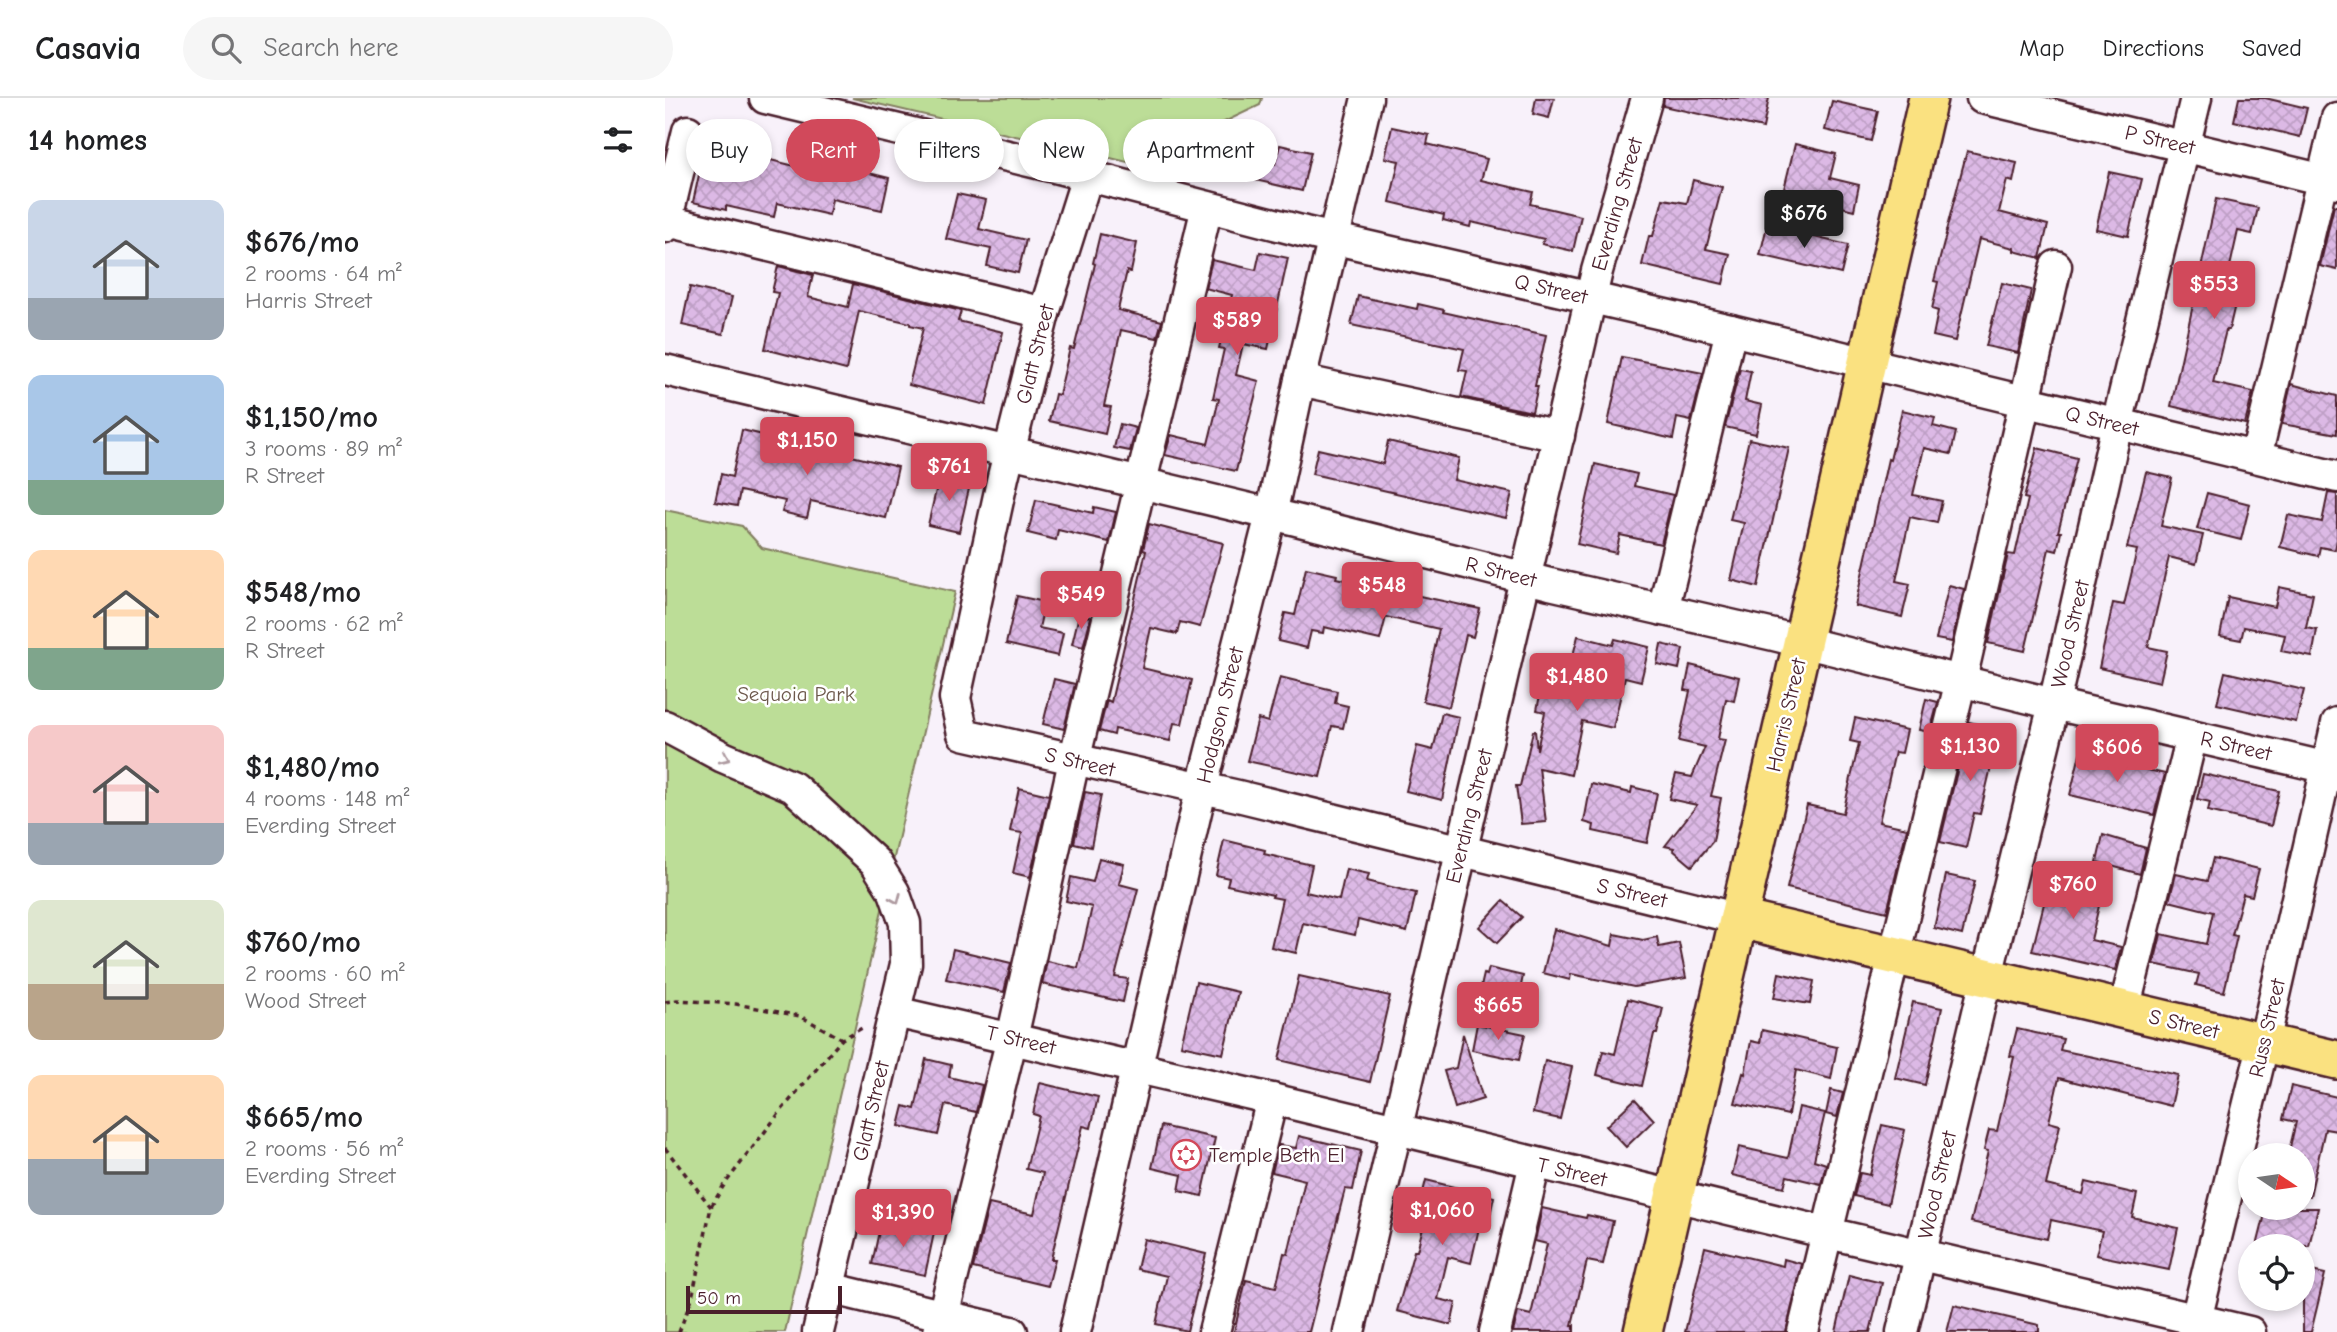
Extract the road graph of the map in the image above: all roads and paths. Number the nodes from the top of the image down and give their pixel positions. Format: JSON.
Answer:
{"nodes":[{"id":1,"x":765,"y":98,"type":"edge"},
{"id":2,"x":1367,"y":98,"type":"edge"},
{"id":3,"x":1647,"y":98,"type":"edge"},
{"id":4,"x":1928,"y":98,"type":"edge"},
{"id":5,"x":1982,"y":98,"type":"edge"},
{"id":6,"x":2196,"y":98,"type":"edge"},
{"id":7,"x":2337,"y":118,"type":"edge"},
{"id":8,"x":686,"y":139,"type":"edge"},
{"id":9,"x":2185,"y":146,"type":"junction"},
{"id":10,"x":1018,"y":160,"type":"edge"},
{"id":11,"x":2330,"y":181,"type":"edge"},
{"id":12,"x":1085,"y":182,"type":"edge"},
{"id":13,"x":1107,"y":182,"type":"edge"},
{"id":14,"x":1207,"y":207,"type":"junction"},
{"id":15,"x":666,"y":224,"type":"edge"},
{"id":16,"x":1333,"y":239,"type":"junction"},
{"id":17,"x":2056,"y":266,"type":"dead end"},
{"id":18,"x":1591,"y":299,"type":"junction"},
{"id":19,"x":1044,"y":313,"type":"junction"},
{"id":20,"x":1731,"y":330,"type":"junction"},
{"id":21,"x":1867,"y":362,"type":"junction"},
{"id":22,"x":665,"y":370,"type":"edge"},
{"id":23,"x":1300,"y":380,"type":"junction"},
{"id":24,"x":2026,"y":403,"type":"junction"},
{"id":25,"x":2117,"y":424,"type":"junction"},
{"id":26,"x":1559,"y":436,"type":"junction"},
{"id":27,"x":1010,"y":453,"type":"junction"},
{"id":28,"x":2256,"y":457,"type":"junction"},
{"id":29,"x":2337,"y":477,"type":"edge"},
{"id":30,"x":1139,"y":484,"type":"junction"},
{"id":31,"x":1271,"y":515,"type":"junction"},
{"id":32,"x":1527,"y":579,"type":"junction"},
{"id":33,"x":1663,"y":610,"type":"junction"},
{"id":34,"x":1802,"y":642,"type":"junction"},
{"id":35,"x":1961,"y":680,"type":"junction"},
{"id":36,"x":955,"y":698,"type":"joint"},
{"id":37,"x":2054,"y":704,"type":"junction"},
{"id":38,"x":2337,"y":723,"type":"edge"},
{"id":39,"x":665,"y":726,"type":"edge"},
{"id":40,"x":2192,"y":736,"type":"junction"},
{"id":41,"x":1074,"y":761,"type":"junction"},
{"id":42,"x":2332,"y":768,"type":"edge"},
{"id":43,"x":1201,"y":790,"type":"junction"},
{"id":44,"x":1460,"y":852,"type":"junction"},
{"id":45,"x":1739,"y":919,"type":"junction"},
{"id":46,"x":1892,"y":955,"type":"junction"},
{"id":47,"x":1987,"y":978,"type":"junction"},
{"id":48,"x":665,"y":1002,"type":"edge"},
{"id":49,"x":2124,"y":1010,"type":"junction"},
{"id":50,"x":895,"y":1012,"type":"junction"},
{"id":51,"x":1012,"y":1038,"type":"junction"},
{"id":52,"x":842,"y":1040,"type":"junction"},
{"id":53,"x":2263,"y":1042,"type":"junction"},
{"id":54,"x":2337,"y":1059,"type":"edge"},
{"id":55,"x":1137,"y":1068,"type":"junction"},
{"id":56,"x":1272,"y":1099,"type":"junction"},
{"id":57,"x":1396,"y":1129,"type":"junction"},
{"id":58,"x":665,"y":1148,"type":"edge"},
{"id":59,"x":1535,"y":1163,"type":"junction"},
{"id":60,"x":1675,"y":1196,"type":"junction"},
{"id":61,"x":712,"y":1207,"type":"junction"},
{"id":62,"x":1828,"y":1233,"type":"junction"},
{"id":63,"x":1920,"y":1255,"type":"junction"},
{"id":64,"x":829,"y":1288,"type":"junction"},
{"id":65,"x":941,"y":1324,"type":"edge"},
{"id":66,"x":2194,"y":1326,"type":"edge"},
{"id":67,"x":678,"y":1332,"type":"edge"},
{"id":68,"x":818,"y":1332,"type":"edge"},
{"id":69,"x":1012,"y":1332,"type":"edge"},
{"id":70,"x":1075,"y":1332,"type":"edge"},
{"id":71,"x":1214,"y":1332,"type":"edge"},
{"id":72,"x":1349,"y":1332,"type":"edge"},
{"id":73,"x":1495,"y":1332,"type":"edge"},
{"id":74,"x":1643,"y":1332,"type":"edge"},
{"id":75,"x":1803,"y":1332,"type":"edge"},
{"id":76,"x":1902,"y":1332,"type":"edge"},
{"id":77,"x":2250,"y":1332,"type":"edge"}],
"edges":[{"from":1,"to":10,"type":"street","name":"Q Street"},
{"from":2,"to":16,"type":"street","name":"Hodgson Street"},
{"from":3,"to":18,"type":"street","name":"Everding Street"},
{"from":4,"to":21,"type":"main road","name":"Harris Street"},
{"from":5,"to":9,"type":"street","name":"P Street"},
{"from":6,"to":9,"type":"street","name":"Wood Street"},
{"from":7,"to":11,"type":"street"},
{"from":8,"to":15,"type":"street"},
{"from":9,"to":11,"type":"street","name":"P Street"},
{"from":9,"to":25,"type":"street","name":"Wood Street"},
{"from":11,"to":28,"type":"street"},
{"from":12,"to":19,"type":"street","name":"Glatt Street"},
{"from":13,"to":14,"type":"street","name":"Q Street"},
{"from":14,"to":16,"type":"street","name":"Q Street"},
{"from":14,"to":30,"type":"street"},
{"from":15,"to":19,"type":"street"},
{"from":16,"to":18,"type":"street","name":"Q Street"},
{"from":16,"to":23,"type":"street","name":"Hodgson Street"},
{"from":17,"to":24,"type":"street"},
{"from":18,"to":20,"type":"street","name":"Q Street"},
{"from":18,"to":26,"type":"street","name":"Everding Street"},
{"from":19,"to":27,"type":"street","name":"Glatt Street"},
{"from":20,"to":21,"type":"street","name":"Q Street"},
{"from":20,"to":33,"type":"street"},
{"from":21,"to":24,"type":"street","name":"Q Street"},
{"from":21,"to":34,"type":"main road","name":"Harris Street"},
{"from":22,"to":27,"type":"street","name":"R Street"},
{"from":23,"to":26,"type":"street"},
{"from":23,"to":31,"type":"street","name":"Hodgson Street"},
{"from":24,"to":25,"type":"street","name":"Q Street"},
{"from":24,"to":35,"type":"street"},
{"from":25,"to":28,"type":"street","name":"Q Street"},
{"from":25,"to":37,"type":"street","name":"Wood Street"},
{"from":26,"to":32,"type":"street","name":"Everding Street"},
{"from":27,"to":30,"type":"street","name":"R Street"},
{"from":27,"to":36,"type":"street","name":"Glatt Street"},
{"from":28,"to":29,"type":"street","name":"Q Street"},
{"from":30,"to":31,"type":"street","name":"R Street"},
{"from":30,"to":41,"type":"street"},
{"from":31,"to":32,"type":"street","name":"R Street"},
{"from":31,"to":43,"type":"street","name":"Hodgson Street"},
{"from":32,"to":33,"type":"street","name":"R Street"},
{"from":32,"to":44,"type":"street","name":"Everding Street"},
{"from":33,"to":34,"type":"street","name":"R Street"},
{"from":34,"to":35,"type":"street","name":"R Street"},
{"from":34,"to":45,"type":"main road","name":"Harris Street"},
{"from":35,"to":37,"type":"street","name":"R Street"},
{"from":35,"to":46,"type":"street"},
{"from":36,"to":41,"type":"street","name":"S Street"},
{"from":37,"to":40,"type":"street","name":"R Street"},
{"from":37,"to":47,"type":"street","name":"Wood Street"},
{"from":38,"to":42,"type":"street","name":"Russ Street"},
{"from":39,"to":50,"type":"street","name":"Glatt Street","one_way":true},
{"from":40,"to":42,"type":"street","name":"R Street"},
{"from":40,"to":49,"type":"street"},
{"from":41,"to":43,"type":"street","name":"S Street"},
{"from":41,"to":51,"type":"street"},
{"from":42,"to":53,"type":"street","name":"Russ Street"},
{"from":43,"to":44,"type":"street","name":"S Street"},
{"from":43,"to":55,"type":"street","name":"Hodgson Street"},
{"from":44,"to":45,"type":"street","name":"S Street"},
{"from":44,"to":57,"type":"street","name":"Everding Street"},
{"from":45,"to":46,"type":"main road","name":"S Street"},
{"from":45,"to":60,"type":"main road","name":"Harris Street"},
{"from":46,"to":47,"type":"main road","name":"S Street"},
{"from":46,"to":62,"type":"street"},
{"from":47,"to":49,"type":"main road","name":"S Street"},
{"from":47,"to":63,"type":"street","name":"Wood Street"},
{"from":48,"to":52,"type":"path"},
{"from":49,"to":53,"type":"main road","name":"S Street"},
{"from":50,"to":51,"type":"street","name":"T Street"},
{"from":50,"to":52,"type":"path"},
{"from":50,"to":64,"type":"street","name":"Glatt Street"},
{"from":51,"to":55,"type":"street","name":"T Street"},
{"from":51,"to":65,"type":"street"},
{"from":52,"to":61,"type":"path"},
{"from":53,"to":54,"type":"main road","name":"S Street"},
{"from":53,"to":66,"type":"street","name":"Russ Street"},
{"from":55,"to":56,"type":"street","name":"T Street"},
{"from":55,"to":70,"type":"street","name":"Hodgson Street"},
{"from":56,"to":57,"type":"street","name":"T Street"},
{"from":56,"to":71,"type":"street"},
{"from":57,"to":59,"type":"street","name":"T Street"},
{"from":57,"to":72,"type":"street","name":"Everding Street"},
{"from":58,"to":61,"type":"path"},
{"from":59,"to":60,"type":"street","name":"T Street"},
{"from":59,"to":73,"type":"street"},
{"from":60,"to":62,"type":"street","name":"T Street"},
{"from":60,"to":74,"type":"main road","name":"Harris Street"},
{"from":61,"to":67,"type":"path"},
{"from":62,"to":63,"type":"street","name":"T Street"},
{"from":62,"to":75,"type":"street"},
{"from":63,"to":66,"type":"street","name":"T Street"},
{"from":63,"to":76,"type":"street","name":"Wood Street"},
{"from":64,"to":65,"type":"street"},
{"from":64,"to":68,"type":"street","name":"Glatt Street"},
{"from":65,"to":69,"type":"street"},
{"from":66,"to":77,"type":"street","name":"T Street"}]}
